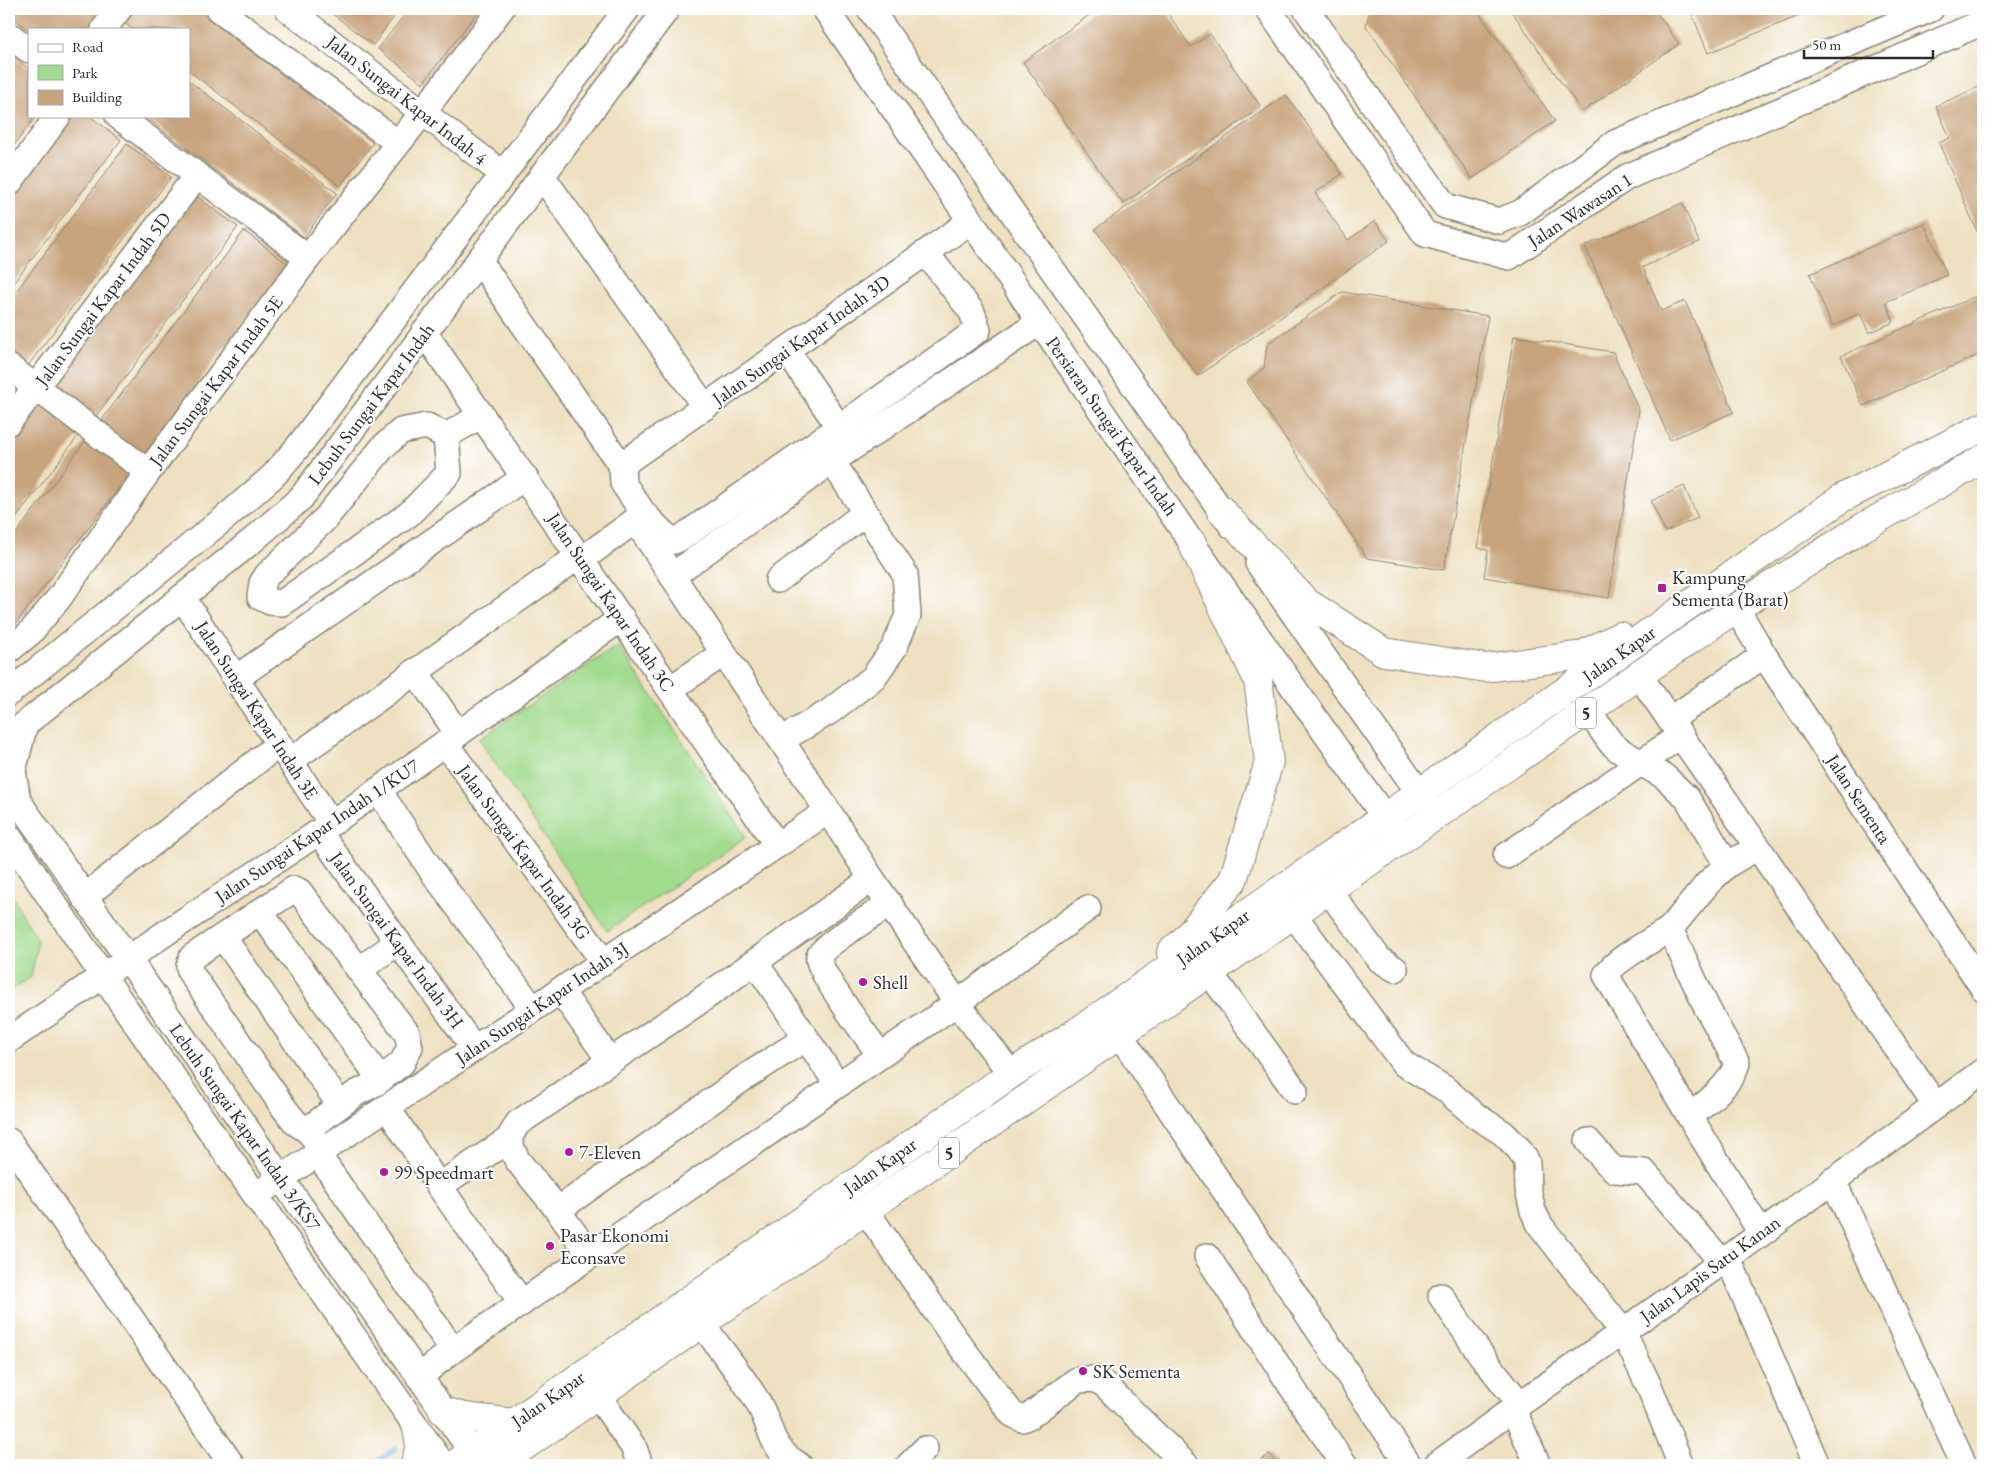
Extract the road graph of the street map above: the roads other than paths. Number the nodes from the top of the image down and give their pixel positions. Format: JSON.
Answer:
{"nodes":[{"id":1,"x":119,"y":9,"type":"edge"},
{"id":2,"x":218,"y":9,"type":"edge"},
{"id":3,"x":501,"y":9,"type":"edge"},
{"id":4,"x":627,"y":9,"type":"edge"},
{"id":5,"x":667,"y":9,"type":"edge"},
{"id":6,"x":825,"y":9,"type":"edge"},
{"id":7,"x":870,"y":9,"type":"edge"},
{"id":8,"x":1268,"y":9,"type":"edge"},
{"id":9,"x":1300,"y":9,"type":"edge"},
{"id":10,"x":1306,"y":9,"type":"edge"},
{"id":11,"x":1930,"y":9,"type":"edge"},
{"id":12,"x":304,"y":13,"type":"edge"},
{"id":13,"x":1983,"y":22,"type":"edge"},
{"id":14,"x":105,"y":28,"type":"edge"},
{"id":15,"x":1282,"y":30,"type":"junction"},
{"id":16,"x":9,"y":35,"type":"edge"},
{"id":17,"x":28,"y":49,"type":"edge"},
{"id":18,"x":423,"y":112,"type":"junction"},
{"id":19,"x":57,"y":118,"type":"edge"},
{"id":20,"x":121,"y":118,"type":"edge"},
{"id":21,"x":398,"y":143,"type":"junction"},
{"id":22,"x":503,"y":174,"type":"junction"},
{"id":23,"x":197,"y":175,"type":"junction"},
{"id":24,"x":542,"y":176,"type":"junction"},
{"id":25,"x":9,"y":183,"type":"edge"},
{"id":26,"x":971,"y":221,"type":"junction"},
{"id":27,"x":926,"y":253,"type":"junction"},
{"id":28,"x":308,"y":258,"type":"junction"},
{"id":29,"x":479,"y":260,"type":"junction"},
{"id":30,"x":1040,"y":322,"type":"junction"},
{"id":31,"x":424,"y":332,"type":"junction"},
{"id":32,"x":786,"y":351,"type":"junction"},
{"id":33,"x":9,"y":367,"type":"edge"},
{"id":34,"x":36,"y":387,"type":"junction"},
{"id":35,"x":705,"y":407,"type":"junction"},
{"id":36,"x":482,"y":415,"type":"junction"},
{"id":37,"x":9,"y":422,"type":"edge"},
{"id":38,"x":838,"y":428,"type":"junction"},
{"id":39,"x":1983,"y":428,"type":"edge"},
{"id":40,"x":446,"y":436,"type":"junction"},
{"id":41,"x":1983,"y":459,"type":"edge"},
{"id":42,"x":832,"y":462,"type":"junction"},
{"id":43,"x":626,"y":463,"type":"junction"},
{"id":44,"x":148,"y":472,"type":"junction"},
{"id":45,"x":525,"y":477,"type":"junction"},
{"id":46,"x":1220,"y":509,"type":"junction"},
{"id":47,"x":865,"y":513,"type":"junction"},
{"id":48,"x":640,"y":518,"type":"junction"},
{"id":49,"x":1192,"y":543,"type":"junction"},
{"id":50,"x":580,"y":558,"type":"junction"},
{"id":51,"x":672,"y":576,"type":"junction"},
{"id":52,"x":778,"y":580,"type":"dead end"},
{"id":53,"x":1709,"y":591,"type":"junction"},
{"id":54,"x":182,"y":597,"type":"junction"},
{"id":55,"x":1736,"y":608,"type":"junction"},
{"id":56,"x":622,"y":618,"type":"junction"},
{"id":57,"x":9,"y":650,"type":"edge"},
{"id":58,"x":724,"y":653,"type":"junction"},
{"id":59,"x":1764,"y":655,"type":"junction"},
{"id":60,"x":415,"y":671,"type":"junction"},
{"id":61,"x":1639,"y":676,"type":"junction"},
{"id":62,"x":236,"y":678,"type":"junction"},
{"id":63,"x":670,"y":689,"type":"junction"},
{"id":64,"x":9,"y":693,"type":"edge"},
{"id":65,"x":1588,"y":711,"type":"junction"},
{"id":66,"x":1675,"y":728,"type":"junction"},
{"id":67,"x":17,"y":730,"type":"edge"},
{"id":68,"x":451,"y":739,"type":"junction"},
{"id":69,"x":781,"y":740,"type":"junction"},
{"id":70,"x":285,"y":752,"type":"junction"},
{"id":71,"x":1642,"y":762,"type":"junction"},
{"id":72,"x":379,"y":790,"type":"junction"},
{"id":73,"x":1419,"y":794,"type":"junction"},
{"id":74,"x":13,"y":795,"type":"edge"},
{"id":75,"x":828,"y":810,"type":"junction"},
{"id":76,"x":1385,"y":816,"type":"junction"},
{"id":77,"x":1436,"y":817,"type":"junction"},
{"id":78,"x":325,"y":828,"type":"junction"},
{"id":79,"x":9,"y":837,"type":"edge"},
{"id":80,"x":1401,"y":841,"type":"junction"},
{"id":81,"x":777,"y":845,"type":"junction"},
{"id":82,"x":1758,"y":847,"type":"junction"},
{"id":83,"x":1506,"y":856,"type":"dead end"},
{"id":84,"x":1727,"y":865,"type":"junction"},
{"id":85,"x":872,"y":879,"type":"junction"},
{"id":86,"x":1329,"y":891,"type":"junction"},
{"id":87,"x":84,"y":897,"type":"junction"},
{"id":88,"x":890,"y":904,"type":"junction"},
{"id":89,"x":1088,"y":908,"type":"dead end"},
{"id":90,"x":260,"y":912,"type":"junction"},
{"id":91,"x":1294,"y":915,"type":"junction"},
{"id":92,"x":1670,"y":929,"type":"junction"},
{"id":93,"x":223,"y":937,"type":"junction"},
{"id":94,"x":398,"y":942,"type":"junction"},
{"id":95,"x":128,"y":959,"type":"junction"},
{"id":96,"x":603,"y":961,"type":"junction"},
{"id":97,"x":754,"y":962,"type":"junction"},
{"id":98,"x":1395,"y":969,"type":"dead end"},
{"id":99,"x":358,"y":970,"type":"junction"},
{"id":100,"x":1210,"y":973,"type":"junction"},
{"id":101,"x":103,"y":976,"type":"junction"},
{"id":102,"x":1983,"y":988,"type":"edge"},
{"id":103,"x":560,"y":990,"type":"junction"},
{"id":104,"x":957,"y":1003,"type":"junction"},
{"id":105,"x":533,"y":1009,"type":"junction"},
{"id":106,"x":1077,"y":1032,"type":"junction"},
{"id":107,"x":1120,"y":1035,"type":"junction"},
{"id":108,"x":806,"y":1038,"type":"junction"},
{"id":109,"x":9,"y":1040,"type":"edge"},
{"id":110,"x":474,"y":1048,"type":"junction"},
{"id":111,"x":880,"y":1055,"type":"junction"},
{"id":112,"x":610,"y":1061,"type":"junction"},
{"id":113,"x":1983,"y":1071,"type":"edge"},
{"id":114,"x":1011,"y":1074,"type":"junction"},
{"id":115,"x":380,"y":1079,"type":"junction"},
{"id":116,"x":838,"y":1084,"type":"junction"},
{"id":117,"x":1296,"y":1091,"type":"dead end"},
{"id":118,"x":340,"y":1105,"type":"junction"},
{"id":119,"x":1936,"y":1106,"type":"junction"},
{"id":120,"x":387,"y":1107,"type":"junction"},
{"id":121,"x":1690,"y":1117,"type":"junction"},
{"id":122,"x":307,"y":1130,"type":"junction"},
{"id":123,"x":508,"y":1140,"type":"junction"},
{"id":124,"x":9,"y":1141,"type":"edge"},
{"id":125,"x":1588,"y":1141,"type":"dead end"},
{"id":126,"x":320,"y":1151,"type":"junction"},
{"id":127,"x":280,"y":1178,"type":"junction"},
{"id":128,"x":1834,"y":1180,"type":"junction"},
{"id":129,"x":439,"y":1186,"type":"junction"},
{"id":130,"x":256,"y":1195,"type":"junction"},
{"id":131,"x":558,"y":1210,"type":"junction"},
{"id":132,"x":866,"y":1211,"type":"junction"},
{"id":133,"x":1761,"y":1233,"type":"junction"},
{"id":134,"x":590,"y":1255,"type":"junction"},
{"id":135,"x":1207,"y":1256,"type":"dead end"},
{"id":136,"x":1725,"y":1260,"type":"junction"},
{"id":137,"x":1441,"y":1296,"type":"dead end"},
{"id":138,"x":522,"y":1303,"type":"junction"},
{"id":139,"x":702,"y":1324,"type":"junction"},
{"id":140,"x":1623,"y":1332,"type":"junction"},
{"id":141,"x":453,"y":1350,"type":"junction"},
{"id":142,"x":419,"y":1377,"type":"junction"},
{"id":143,"x":598,"y":1396,"type":"junction"},
{"id":144,"x":1516,"y":1406,"type":"junction"},
{"id":145,"x":443,"y":1411,"type":"junction"},
{"id":146,"x":514,"y":1423,"type":"junction"},
{"id":147,"x":417,"y":1429,"type":"junction"},
{"id":148,"x":469,"y":1461,"type":"edge"},
{"id":149,"x":232,"y":1465,"type":"edge"},
{"id":150,"x":415,"y":1465,"type":"edge"},
{"id":151,"x":443,"y":1465,"type":"edge"},
{"id":152,"x":497,"y":1465,"type":"edge"},
{"id":153,"x":640,"y":1465,"type":"edge"},
{"id":154,"x":799,"y":1465,"type":"edge"},
{"id":155,"x":1186,"y":1465,"type":"edge"},
{"id":156,"x":1344,"y":1465,"type":"edge"},
{"id":157,"x":1409,"y":1465,"type":"edge"},
{"id":158,"x":1436,"y":1465,"type":"edge"},
{"id":159,"x":1538,"y":1465,"type":"edge"},
{"id":160,"x":1681,"y":1465,"type":"edge"},
{"id":161,"x":1818,"y":1465,"type":"edge"},
{"id":162,"x":1964,"y":1465,"type":"edge"}],
"edges":[{"from":1,"to":14,"type":"street"},
{"from":2,"to":21,"type":"street","name":"Jalan Sungai Kapar Indah 4"},
{"from":3,"to":18,"type":"street","name":"Jalan Sungai Kapar Indah 5E"},
{"from":4,"to":22,"type":"street","name":"Lebuh Sungai Kapar Indah"},
{"from":5,"to":24,"type":"street","name":"Lebuh Sungai Kapar Indah"},
{"from":6,"to":26,"type":"street","name":"Persiaran Sungai Kapar Indah"},
{"from":7,"to":46,"type":"street"},
{"from":8,"to":15,"type":"street","name":"Jalan Wawasan 1"},
{"from":9,"to":15,"type":"street"},
{"from":10,"to":11,"type":"street","name":"Jalan Wawasan 1"},
{"from":12,"to":18,"type":"street","name":"Jalan Sungai Kapar Indah 4"},
{"from":13,"to":15,"type":"street","name":"Jalan Wawasan 1"},
{"from":16,"to":17,"type":"street"},
{"from":18,"to":21,"type":"street","name":"Jalan Sungai Kapar Indah 5E"},
{"from":18,"to":22,"type":"street","name":"Jalan Sungai Kapar Indah 4"},
{"from":19,"to":25,"type":"street"},
{"from":20,"to":23,"type":"street"},
{"from":21,"to":28,"type":"street","name":"Jalan Sungai Kapar Indah 5E"},
{"from":22,"to":64,"type":"street","name":"Lebuh Sungai Kapar Indah"},
{"from":23,"to":28,"type":"street"},
{"from":23,"to":34,"type":"street","name":"Jalan Sungai Kapar Indah 5D"},
{"from":24,"to":29,"type":"street","name":"Lebuh Sungai Kapar Indah"},
{"from":24,"to":35,"type":"street"},
{"from":26,"to":27,"type":"street","name":"Jalan Sungai Kapar Indah 3D"},
{"from":26,"to":30,"type":"street","name":"Persiaran Sungai Kapar Indah"},
{"from":27,"to":32,"type":"street","name":"Jalan Sungai Kapar Indah 3D"},
{"from":27,"to":38,"type":"street"},
{"from":28,"to":44,"type":"street","name":"Jalan Sungai Kapar Indah 5E"},
{"from":29,"to":31,"type":"street","name":"Lebuh Sungai Kapar Indah"},
{"from":29,"to":43,"type":"street"},
{"from":30,"to":42,"type":"street"},
{"from":30,"to":49,"type":"street","name":"Persiaran Sungai Kapar Indah"},
{"from":31,"to":36,"type":"street","name":"Jalan Sungai Kapar Indah 3C"},
{"from":31,"to":54,"type":"street","name":"Lebuh Sungai Kapar Indah"},
{"from":32,"to":35,"type":"street","name":"Jalan Sungai Kapar Indah 3D"},
{"from":32,"to":38,"type":"street"},
{"from":33,"to":34,"type":"street"},
{"from":34,"to":37,"type":"street","name":"Jalan Sungai Kapar Indah 5D"},
{"from":34,"to":44,"type":"street"},
{"from":35,"to":43,"type":"street","name":"Jalan Sungai Kapar Indah 3D"},
{"from":36,"to":40,"type":"street"},
{"from":36,"to":45,"type":"street","name":"Jalan Sungai Kapar Indah 3C"},
{"from":38,"to":48,"type":"street"},
{"from":39,"to":53,"type":"highway","name":"Jalan Kapar","number":"5"},
{"from":40,"to":40,"type":"street"},
{"from":41,"to":55,"type":"highway","name":"Jalan Kapar","number":"5"},
{"from":42,"to":47,"type":"street"},
{"from":42,"to":51,"type":"street"},
{"from":43,"to":48,"type":"street"},
{"from":44,"to":57,"type":"street","name":"Jalan Sungai Kapar Indah 5E"},
{"from":45,"to":50,"type":"street","name":"Jalan Sungai Kapar Indah 3C"},
{"from":45,"to":62,"type":"street"},
{"from":46,"to":53,"type":"highway"},
{"from":46,"to":73,"type":"street"},
{"from":47,"to":52,"type":"street"},
{"from":47,"to":69,"type":"street"},
{"from":48,"to":50,"type":"street"},
{"from":48,"to":51,"type":"street"},
{"from":49,"to":76,"type":"street","name":"Persiaran Sungai Kapar Indah"},
{"from":49,"to":106,"type":"highway"},
{"from":50,"to":56,"type":"street","name":"Jalan Sungai Kapar Indah 3C"},
{"from":50,"to":60,"type":"street"},
{"from":51,"to":58,"type":"street"},
{"from":53,"to":73,"type":"highway","name":"Jalan Kapar","number":"5"},
{"from":54,"to":62,"type":"street","name":"Jalan Sungai Kapar Indah 3E"},
{"from":54,"to":67,"type":"street","name":"Lebuh Sungai Kapar Indah"},
{"from":55,"to":59,"type":"street","name":"Jalan Sementa"},
{"from":55,"to":61,"type":"highway","name":"Jalan Kapar","number":"5"},
{"from":56,"to":63,"type":"street","name":"Jalan Sungai Kapar Indah 3C"},
{"from":56,"to":68,"type":"street","name":"Jalan Sungai Kapar Indah 1/KU7"},
{"from":58,"to":63,"type":"street"},
{"from":58,"to":69,"type":"street"},
{"from":59,"to":66,"type":"street"},
{"from":59,"to":102,"type":"street","name":"Jalan Sementa"},
{"from":60,"to":68,"type":"street","name":"Jalan Sungai Kapar Indah 3G"},
{"from":60,"to":70,"type":"street"},
{"from":61,"to":65,"type":"highway","name":"Jalan Kapar","number":"5"},
{"from":61,"to":66,"type":"street"},
{"from":62,"to":70,"type":"street","name":"Jalan Sungai Kapar Indah 3E"},
{"from":63,"to":81,"type":"street","name":"Jalan Sungai Kapar Indah 3C"},
{"from":65,"to":71,"type":"street"},
{"from":65,"to":77,"type":"highway","name":"Jalan Kapar","number":"5"},
{"from":66,"to":71,"type":"street"},
{"from":66,"to":82,"type":"street"},
{"from":67,"to":74,"type":"street"},
{"from":68,"to":72,"type":"street","name":"Jalan Sungai Kapar Indah 1/KU7"},
{"from":68,"to":96,"type":"street","name":"Jalan Sungai Kapar Indah 3G"},
{"from":69,"to":75,"type":"street"},
{"from":70,"to":78,"type":"street","name":"Jalan Sungai Kapar Indah 3E"},
{"from":70,"to":87,"type":"street"},
{"from":71,"to":83,"type":"street"},
{"from":71,"to":84,"type":"street"},
{"from":72,"to":78,"type":"street","name":"Jalan Sungai Kapar Indah 1/KU7"},
{"from":72,"to":105,"type":"street"},
{"from":73,"to":76,"type":"highway","name":"Jalan Kapar","number":"5"},
{"from":73,"to":77,"type":"street"},
{"from":74,"to":87,"type":"street","name":"Lebuh Sungai Kapar Indah 3/KS7"},
{"from":75,"to":81,"type":"street","name":"Jalan Sungai Kapar Indah 3J"},
{"from":75,"to":85,"type":"street"},
{"from":76,"to":80,"type":"street","name":"Persiaran Sungai Kapar Indah"},
{"from":76,"to":106,"type":"highway","name":"Jalan Kapar","number":"5"},
{"from":77,"to":80,"type":"highway","name":"Jalan Kapar","number":"5"},
{"from":78,"to":94,"type":"street","name":"Jalan Sungai Kapar Indah 3H"},
{"from":78,"to":95,"type":"street","name":"Jalan Sungai Kapar Indah 1/KU7"},
{"from":79,"to":101,"type":"street","name":"Lebuh Sungai Kapar Indah 3/KS7"},
{"from":80,"to":86,"type":"highway","name":"Jalan Kapar","number":"5"},
{"from":81,"to":96,"type":"street","name":"Jalan Sungai Kapar Indah 3J"},
{"from":82,"to":84,"type":"street"},
{"from":82,"to":119,"type":"street"},
{"from":84,"to":92,"type":"street"},
{"from":85,"to":88,"type":"street"},
{"from":85,"to":97,"type":"street"},
{"from":86,"to":91,"type":"highway","name":"Jalan Kapar","number":"5"},
{"from":86,"to":98,"type":"street"},
{"from":87,"to":95,"type":"street","name":"Lebuh Sungai Kapar Indah 3/KS7"},
{"from":88,"to":104,"type":"street"},
{"from":88,"to":111,"type":"street"},
{"from":89,"to":104,"type":"street"},
{"from":90,"to":93,"type":"street"},
{"from":90,"to":99,"type":"street"},
{"from":90,"to":115,"type":"street"},
{"from":91,"to":100,"type":"highway","name":"Jalan Kapar","number":"5"},
{"from":91,"to":140,"type":"street"},
{"from":92,"to":121,"type":"street"},
{"from":92,"to":121,"type":"street"},
{"from":93,"to":118,"type":"street"},
{"from":93,"to":122,"type":"street"},
{"from":94,"to":99,"type":"street"},
{"from":94,"to":110,"type":"street","name":"Jalan Sungai Kapar Indah 3H"},
{"from":95,"to":101,"type":"street","name":"Jalan Sungai Kapar Indah 1/KU7"},
{"from":95,"to":127,"type":"street","name":"Lebuh Sungai Kapar Indah 3/KS7"},
{"from":96,"to":103,"type":"street","name":"Jalan Sungai Kapar Indah 3J"},
{"from":97,"to":108,"type":"street"},
{"from":97,"to":112,"type":"street"},
{"from":99,"to":115,"type":"street"},
{"from":100,"to":107,"type":"highway","name":"Jalan Kapar","number":"5"},
{"from":100,"to":117,"type":"street"},
{"from":101,"to":109,"type":"street","name":"Jalan Sungai Kapar Indah 1/KU7"},
{"from":101,"to":130,"type":"street","name":"Lebuh Sungai Kapar Indah 3/KS7"},
{"from":103,"to":105,"type":"street","name":"Jalan Sungai Kapar Indah 3J"},
{"from":103,"to":112,"type":"street"},
{"from":104,"to":111,"type":"street"},
{"from":104,"to":114,"type":"street"},
{"from":105,"to":110,"type":"street","name":"Jalan Sungai Kapar Indah 3J"},
{"from":106,"to":114,"type":"highway","name":"Jalan Kapar","number":"5"},
{"from":107,"to":132,"type":"highway","name":"Jalan Kapar","number":"5"},
{"from":107,"to":157,"type":"street"},
{"from":108,"to":116,"type":"street"},
{"from":108,"to":131,"type":"street"},
{"from":110,"to":120,"type":"street","name":"Jalan Sungai Kapar Indah 3J"},
{"from":111,"to":116,"type":"street"},
{"from":112,"to":123,"type":"street"},
{"from":113,"to":119,"type":"street","name":"Jalan Lapis Satu Kanan"},
{"from":114,"to":146,"type":"highway","name":"Jalan Kapar","number":"5"},
{"from":115,"to":118,"type":"street"},
{"from":116,"to":134,"type":"street"},
{"from":118,"to":122,"type":"street"},
{"from":119,"to":128,"type":"street","name":"Jalan Lapis Satu Kanan"},
{"from":120,"to":126,"type":"street","name":"Jalan Sungai Kapar Indah 3J"},
{"from":120,"to":129,"type":"street"},
{"from":121,"to":133,"type":"street"},
{"from":122,"to":126,"type":"street"},
{"from":123,"to":129,"type":"street"},
{"from":123,"to":131,"type":"street"},
{"from":124,"to":149,"type":"street"},
{"from":125,"to":136,"type":"street"},
{"from":126,"to":127,"type":"street","name":"Jalan Sungai Kapar Indah 3J"},
{"from":126,"to":141,"type":"street"},
{"from":127,"to":130,"type":"street","name":"Jalan Sungai Kapar Indah 3J"},
{"from":127,"to":142,"type":"street","name":"Lebuh Sungai Kapar Indah 3/KS7"},
{"from":128,"to":133,"type":"street","name":"Jalan Lapis Satu Kanan"},
{"from":128,"to":162,"type":"street"},
{"from":129,"to":138,"type":"street"},
{"from":130,"to":147,"type":"street","name":"Lebuh Sungai Kapar Indah 3/KS7"},
{"from":131,"to":134,"type":"street"},
{"from":132,"to":139,"type":"highway","name":"Jalan Kapar","number":"5"},
{"from":132,"to":155,"type":"street"},
{"from":133,"to":136,"type":"street","name":"Jalan Lapis Satu Kanan"},
{"from":134,"to":138,"type":"street"},
{"from":135,"to":156,"type":"street"},
{"from":136,"to":140,"type":"street","name":"Jalan Lapis Satu Kanan"},
{"from":136,"to":161,"type":"street"},
{"from":137,"to":144,"type":"street"},
{"from":138,"to":141,"type":"street"},
{"from":139,"to":143,"type":"highway","name":"Jalan Kapar","number":"5"},
{"from":139,"to":154,"type":"street"},
{"from":140,"to":144,"type":"street","name":"Jalan Lapis Satu Kanan"},
{"from":140,"to":160,"type":"street"},
{"from":141,"to":142,"type":"street"},
{"from":142,"to":145,"type":"street","name":"Lebuh Sungai Kapar Indah 3/KS7"},
{"from":143,"to":152,"type":"highway","name":"Jalan Kapar","number":"5"},
{"from":143,"to":153,"type":"street"},
{"from":144,"to":158,"type":"street","name":"Jalan Lapis Satu Kanan"},
{"from":144,"to":159,"type":"street"},
{"from":145,"to":146,"type":"highway"},
{"from":145,"to":148,"type":"street","name":"Lebuh Sungai Kapar Indah 3/KS7"},
{"from":146,"to":148,"type":"highway","name":"Jalan Kapar","number":"5"},
{"from":147,"to":150,"type":"highway"},
{"from":147,"to":151,"type":"street","name":"Lebuh Sungai Kapar Indah 3/KS7"}]}
